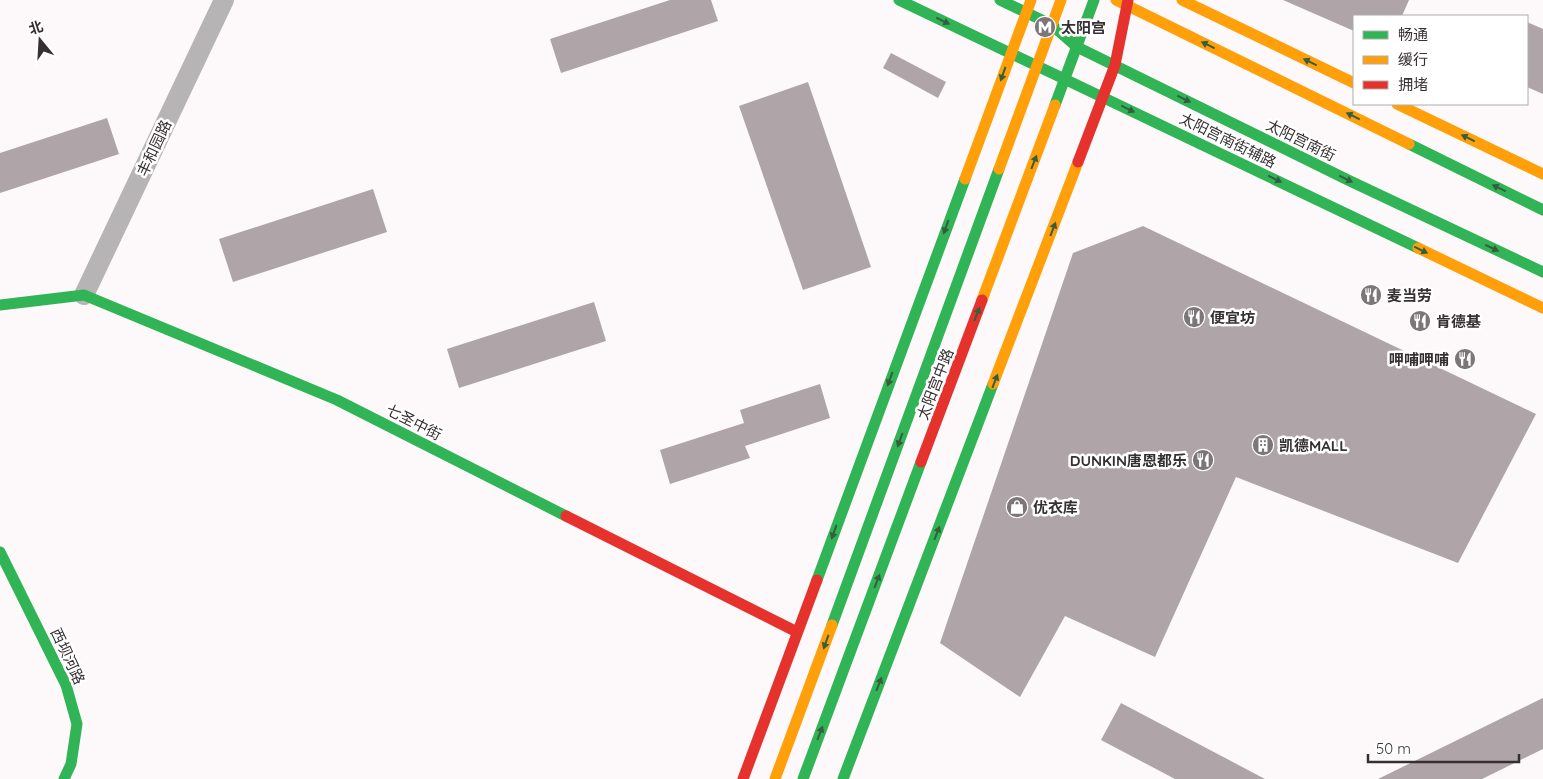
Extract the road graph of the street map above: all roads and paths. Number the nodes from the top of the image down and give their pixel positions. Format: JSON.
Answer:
{"nodes":[{"id":1,"x":224,"y":0,"type":"edge"},
{"id":2,"x":900,"y":0,"type":"edge"},
{"id":3,"x":1000,"y":0,"type":"edge"},
{"id":4,"x":1031,"y":0,"type":"edge"},
{"id":5,"x":1061,"y":0,"type":"edge"},
{"id":6,"x":1094,"y":0,"type":"edge"},
{"id":7,"x":1182,"y":0,"type":"edge"},
{"id":8,"x":1123,"y":2,"type":"edge"},
{"id":9,"x":1026,"y":12,"type":"junction"},
{"id":10,"x":1052,"y":25,"type":"junction"},
{"id":11,"x":1077,"y":47,"type":"junction"},
{"id":12,"x":1010,"y":53,"type":"junction"},
{"id":13,"x":1115,"y":65,"type":"junction"},
{"id":14,"x":1037,"y":66,"type":"junction"},
{"id":15,"x":1065,"y":79,"type":"junction"},
{"id":16,"x":1353,"y":83,"type":"edge"},
{"id":17,"x":1103,"y":97,"type":"junction"},
{"id":18,"x":1399,"y":105,"type":"edge"},
{"id":19,"x":1543,"y":174,"type":"edge"},
{"id":20,"x":1543,"y":210,"type":"edge"},
{"id":21,"x":1543,"y":272,"type":"edge"},
{"id":22,"x":84,"y":295,"type":"junction"},
{"id":23,"x":0,"y":305,"type":"edge"},
{"id":24,"x":1543,"y":308,"type":"edge"},
{"id":25,"x":0,"y":552,"type":"edge"},
{"id":26,"x":847,"y":584,"type":"junction"},
{"id":27,"x":862,"y":621,"type":"junction"},
{"id":28,"x":820,"y":624,"type":"dead end"},
{"id":29,"x":797,"y":632,"type":"junction"},
{"id":30,"x":804,"y":649,"type":"dead end"},
{"id":31,"x":863,"y":650,"type":"dead end"},
{"id":32,"x":865,"y":690,"type":"dead end"},
{"id":33,"x":773,"y":698,"type":"junction"},
{"id":34,"x":866,"y":719,"type":"junction"},
{"id":35,"x":64,"y":779,"type":"edge"},
{"id":36,"x":743,"y":779,"type":"edge"},
{"id":37,"x":775,"y":779,"type":"edge"},
{"id":38,"x":802,"y":779,"type":"edge"},
{"id":39,"x":843,"y":779,"type":"edge"}],
"edges":[{"from":1,"to":22,"type":"street","name":"丰和园路"},
{"from":2,"to":12,"type":"street","name":"太阳宫南街辅路","one_way":true},
{"from":3,"to":9,"type":"street"},
{"from":4,"to":9,"type":"street"},
{"from":5,"to":10,"type":"street","name":"太阳宫中路"},
{"from":6,"to":11,"type":"street","name":"太阳宫中路"},
{"from":16,"to":7,"type":"street","one_way":true},
{"from":8,"to":13,"type":"street"},
{"from":20,"to":8,"type":"street","one_way":true},
{"from":9,"to":10,"type":"street","name":"太阳宫南街"},
{"from":9,"to":12,"type":"street"},
{"from":10,"to":11,"type":"street","name":"太阳宫南街"},
{"from":10,"to":14,"type":"street","name":"太阳宫中路"},
{"from":11,"to":13,"type":"street","name":"太阳宫南街"},
{"from":11,"to":15,"type":"street","name":"太阳宫中路"},
{"from":12,"to":14,"type":"street","name":"太阳宫南街辅路"},
{"from":12,"to":29,"type":"street","one_way":true},
{"from":13,"to":17,"type":"street"},
{"from":13,"to":21,"type":"street","name":"太阳宫南街","one_way":true},
{"from":14,"to":15,"type":"street","name":"太阳宫南街辅路"},
{"from":14,"to":26,"type":"street","name":"太阳宫中路","one_way":true},
{"from":15,"to":17,"type":"street","name":"太阳宫南街辅路"},
{"from":27,"to":15,"type":"street","name":"太阳宫中路","one_way":true},
{"from":17,"to":24,"type":"street","name":"太阳宫南街辅路","one_way":true},
{"from":34,"to":17,"type":"street","one_way":true},
{"from":19,"to":18,"type":"street","one_way":true},
{"from":22,"to":23,"type":"street","name":"七圣中街"},
{"from":22,"to":29,"type":"street","name":"七圣中街"},
{"from":25,"to":35,"type":"street","name":"西坝河路"},
{"from":26,"to":28,"type":"street"},
{"from":26,"to":37,"type":"street","name":"太阳宫中路","one_way":true},
{"from":27,"to":31,"type":"street"},
{"from":38,"to":27,"type":"street","name":"太阳宫中路","one_way":true},
{"from":29,"to":33,"type":"street"},
{"from":30,"to":33,"type":"street"},
{"from":32,"to":34,"type":"street"},
{"from":33,"to":36,"type":"street"},
{"from":34,"to":39,"type":"street"}]}
